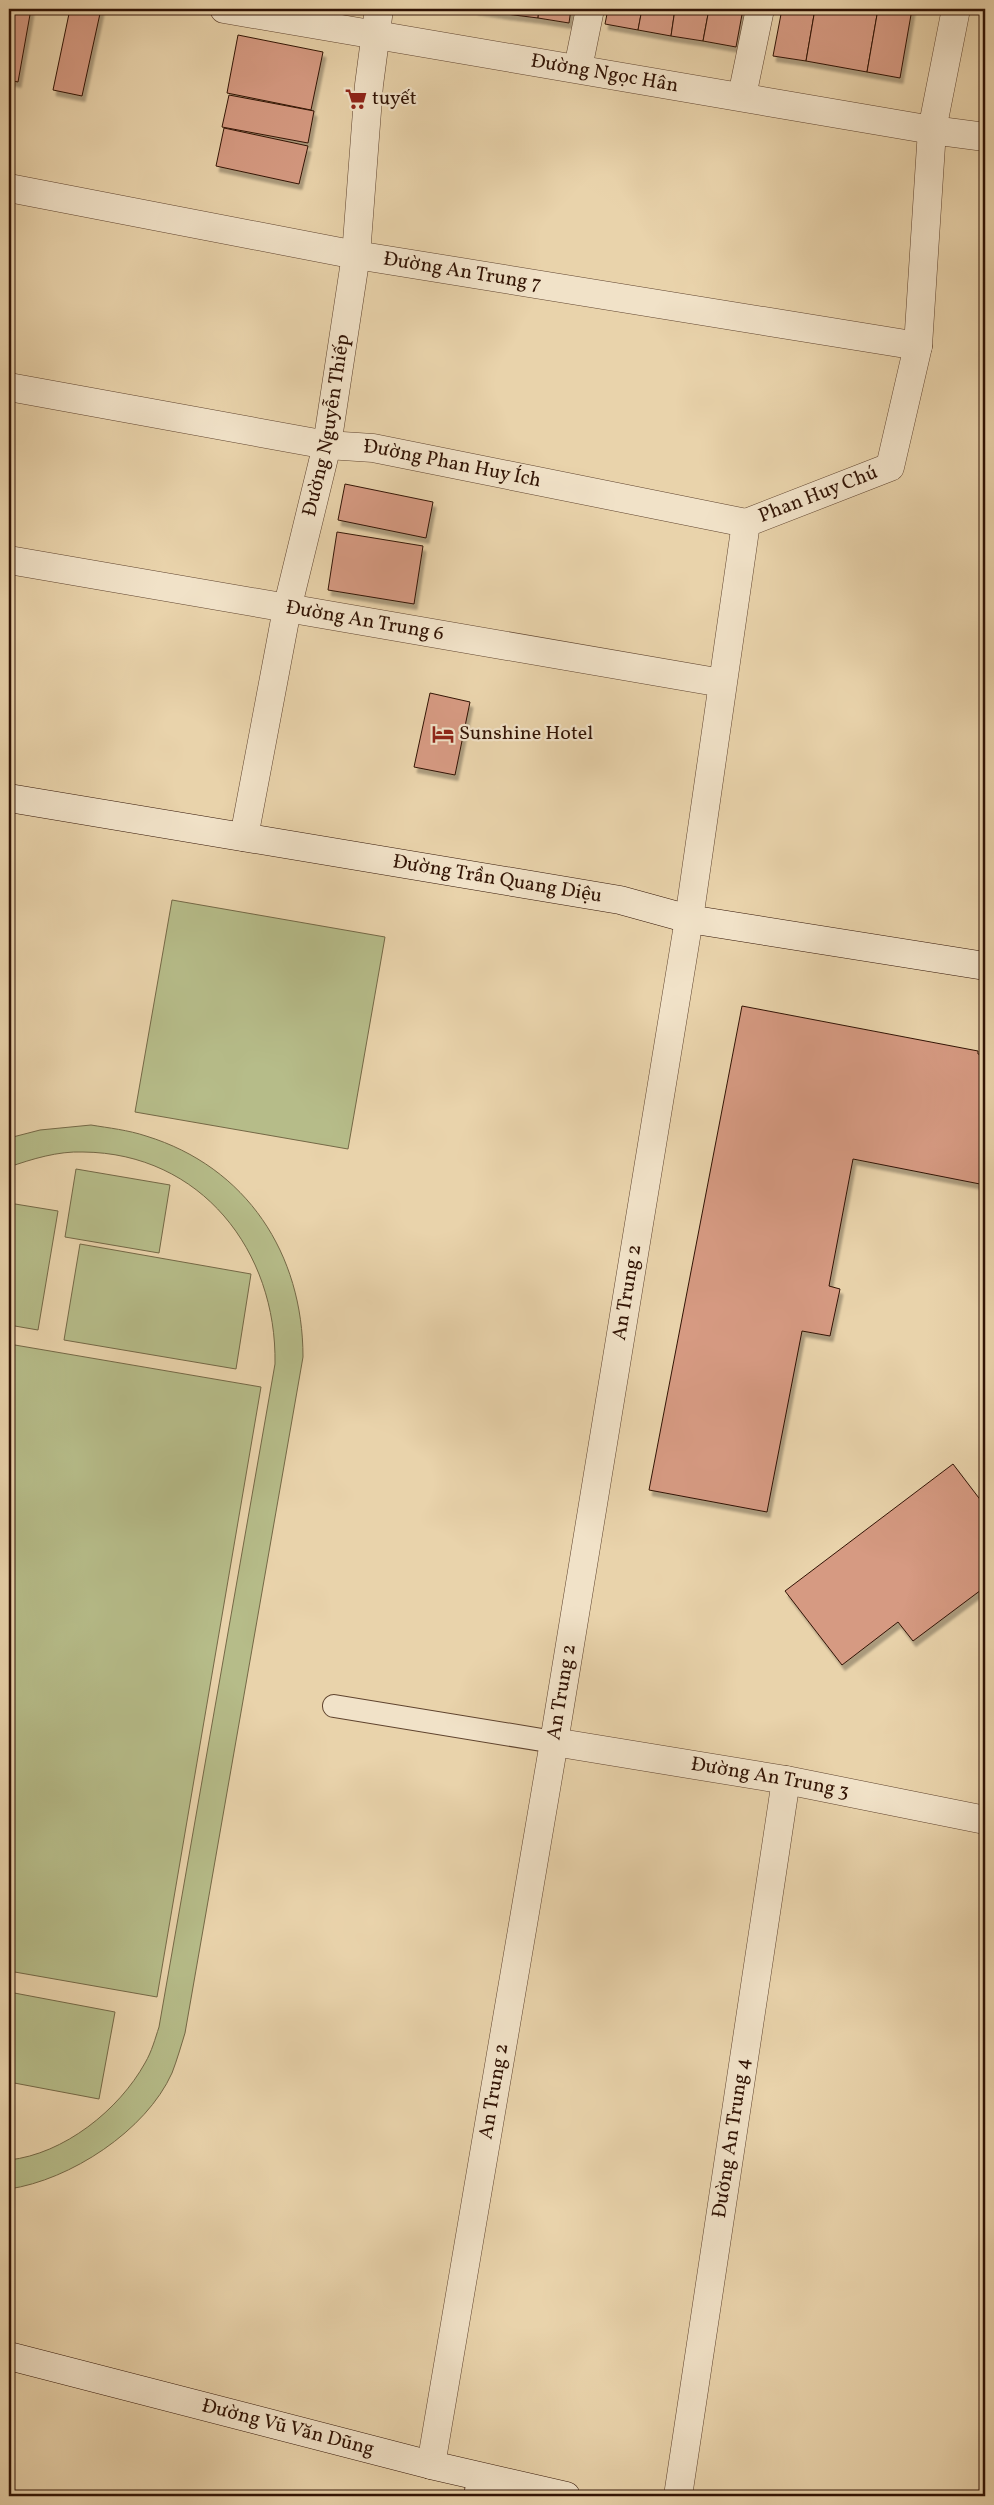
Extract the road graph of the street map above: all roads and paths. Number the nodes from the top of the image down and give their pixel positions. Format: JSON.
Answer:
{"nodes":[{"id":1,"x":224,"y":9,"type":"edge"},
{"id":2,"x":590,"y":9,"type":"edge"},
{"id":3,"x":760,"y":9,"type":"edge"},
{"id":4,"x":956,"y":9,"type":"edge"},
{"id":5,"x":377,"y":21,"type":"edge"},
{"id":6,"x":578,"y":68,"type":"junction"},
{"id":7,"x":742,"y":96,"type":"junction"},
{"id":8,"x":932,"y":130,"type":"junction"},
{"id":9,"x":985,"y":137,"type":"edge"},
{"id":10,"x":9,"y":188,"type":"edge"},
{"id":11,"x":356,"y":255,"type":"junction"},
{"id":12,"x":918,"y":346,"type":"junction"},
{"id":13,"x":9,"y":387,"type":"edge"},
{"id":14,"x":327,"y":445,"type":"junction"},
{"id":15,"x":746,"y":523,"type":"junction"},
{"id":16,"x":9,"y":560,"type":"edge"},
{"id":17,"x":287,"y":609,"type":"junction"},
{"id":18,"x":722,"y":684,"type":"junction"},
{"id":19,"x":9,"y":798,"type":"edge"},
{"id":20,"x":244,"y":837,"type":"junction"},
{"id":21,"x":689,"y":919,"type":"junction"},
{"id":22,"x":985,"y":966,"type":"edge"},
{"id":23,"x":334,"y":1706,"type":"dead end"},
{"id":24,"x":554,"y":1742,"type":"junction"},
{"id":25,"x":786,"y":1780,"type":"junction"},
{"id":26,"x":985,"y":1820,"type":"edge"},
{"id":27,"x":9,"y":2356,"type":"edge"},
{"id":28,"x":431,"y":2465,"type":"junction"},
{"id":29,"x":477,"y":2486,"type":"edge"},
{"id":30,"x":566,"y":2496,"type":"edge"},
{"id":31,"x":678,"y":2496,"type":"edge"}],
"edges":[{"from":1,"to":5,"type":"street","name":"Đường Ngọc Hân"},
{"from":2,"to":6,"type":"street"},
{"from":3,"to":7,"type":"street"},
{"from":4,"to":8,"type":"street","name":"Phan Huy Chú"},
{"from":5,"to":6,"type":"street","name":"Đường Ngọc Hân"},
{"from":5,"to":11,"type":"street","name":"Đường Nguyễn Thiếp"},
{"from":6,"to":7,"type":"street","name":"Đường Ngọc Hân"},
{"from":7,"to":8,"type":"street","name":"Đường Ngọc Hân"},
{"from":8,"to":9,"type":"street","name":"Đường Ngọc Hân"},
{"from":8,"to":12,"type":"street","name":"Phan Huy Chú"},
{"from":10,"to":11,"type":"street","name":"Đường An Trung 7"},
{"from":11,"to":12,"type":"street","name":"Đường An Trung 7"},
{"from":11,"to":14,"type":"street","name":"Đường Nguyễn Thiếp"},
{"from":12,"to":15,"type":"street","name":"Phan Huy Chú"},
{"from":13,"to":14,"type":"street","name":"Đường Phan Huy Ích"},
{"from":14,"to":15,"type":"street","name":"Đường Phan Huy Ích"},
{"from":14,"to":17,"type":"street","name":"Đường Nguyễn Thiếp"},
{"from":15,"to":18,"type":"street","name":"Phan Huy Chú"},
{"from":16,"to":17,"type":"street","name":"Đường An Trung 6"},
{"from":17,"to":18,"type":"street","name":"Đường An Trung 6"},
{"from":17,"to":20,"type":"street","name":"Đường Nguyễn Thiếp"},
{"from":18,"to":21,"type":"street","name":"Phan Huy Chú"},
{"from":19,"to":20,"type":"street","name":"Đường Trần Quang Diệu"},
{"from":20,"to":21,"type":"street","name":"Đường Trần Quang Diệu"},
{"from":21,"to":22,"type":"street","name":"Đường Trần Quang Diệu"},
{"from":21,"to":24,"type":"street","name":"An Trung 2"},
{"from":23,"to":24,"type":"lane"},
{"from":24,"to":25,"type":"street","name":"Đường An Trung 3"},
{"from":24,"to":28,"type":"street","name":"An Trung 2"},
{"from":25,"to":26,"type":"street","name":"Đường An Trung 3"},
{"from":25,"to":31,"type":"street","name":"Đường An Trung 4"},
{"from":27,"to":28,"type":"street","name":"Đường Vũ Văn Dũng"},
{"from":28,"to":29,"type":"street","name":"Đường Vũ Văn Dũng"},
{"from":29,"to":30,"type":"street","name":"Đường Vũ Văn Dũng"}]}
